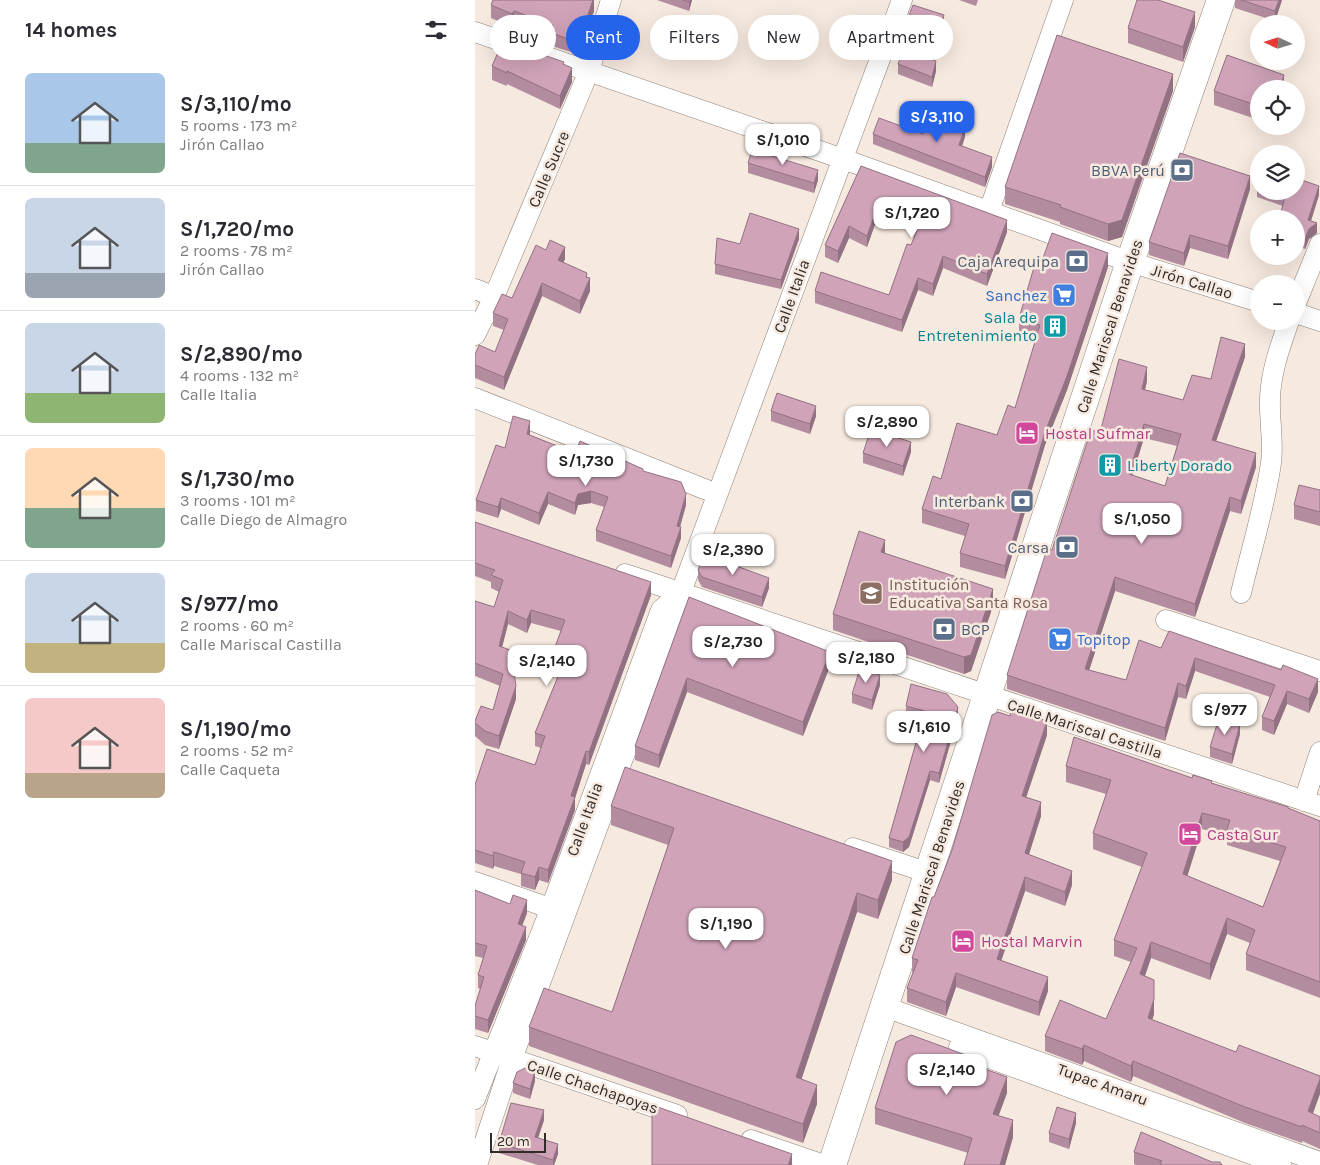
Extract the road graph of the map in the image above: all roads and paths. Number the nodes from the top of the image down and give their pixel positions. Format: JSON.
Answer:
{"nodes":[{"id":1,"x":611,"y":0,"type":"edge"},
{"id":2,"x":902,"y":0,"type":"edge"},
{"id":3,"x":1063,"y":0,"type":"edge"},
{"id":4,"x":1221,"y":0,"type":"edge"},
{"id":5,"x":475,"y":32,"type":"edge"},
{"id":6,"x":589,"y":71,"type":"junction"},
{"id":7,"x":843,"y":159,"type":"junction"},
{"id":8,"x":989,"y":211,"type":"junction"},
{"id":9,"x":1320,"y":244,"type":"edge"},
{"id":10,"x":1130,"y":262,"type":"junction"},
{"id":11,"x":1305,"y":281,"type":"edge"},
{"id":12,"x":475,"y":289,"type":"edge"},
{"id":13,"x":494,"y":297,"type":"junction"},
{"id":14,"x":1250,"y":299,"type":"edge"},
{"id":15,"x":1305,"y":316,"type":"edge"},
{"id":16,"x":1320,"y":321,"type":"edge"},
{"id":17,"x":1286,"y":330,"type":"edge"},
{"id":18,"x":475,"y":335,"type":"edge"},
{"id":19,"x":475,"y":398,"type":"edge"},
{"id":20,"x":717,"y":494,"type":"junction"},
{"id":21,"x":606,"y":567,"type":"edge"},
{"id":22,"x":681,"y":592,"type":"junction"},
{"id":23,"x":1241,"y":593,"type":"dead end"},
{"id":24,"x":1166,"y":620,"type":"dead end"},
{"id":25,"x":1320,"y":671,"type":"edge"},
{"id":26,"x":987,"y":696,"type":"junction"},
{"id":27,"x":1320,"y":752,"type":"edge"},
{"id":28,"x":1312,"y":804,"type":"edge"},
{"id":29,"x":835,"y":842,"type":"edge"},
{"id":30,"x":929,"y":873,"type":"junction"},
{"id":31,"x":475,"y":882,"type":"edge"},
{"id":32,"x":558,"y":911,"type":"junction"},
{"id":33,"x":883,"y":1013,"type":"junction"},
{"id":34,"x":484,"y":1049,"type":"edge"},
{"id":35,"x":512,"y":1059,"type":"junction"},
{"id":36,"x":475,"y":1099,"type":"edge"},
{"id":37,"x":692,"y":1120,"type":"edge"},
{"id":38,"x":730,"y":1133,"type":"edge"},
{"id":39,"x":1279,"y":1160,"type":"edge"},
{"id":40,"x":1320,"y":1162,"type":"edge"},
{"id":41,"x":477,"y":1165,"type":"edge"},
{"id":42,"x":824,"y":1165,"type":"edge"},
{"id":43,"x":832,"y":1165,"type":"edge"}],
"edges":[{"from":1,"to":6,"type":"street","name":"Calle Sucre"},
{"from":2,"to":7,"type":"street","name":"Calle Italia"},
{"from":3,"to":8,"type":"street"},
{"from":4,"to":10,"type":"main road","name":"Calle Mariscal Benavides"},
{"from":5,"to":6,"type":"street","name":"Jirón Callao"},
{"from":6,"to":7,"type":"street","name":"Jirón Callao"},
{"from":6,"to":13,"type":"street","name":"Calle Sucre"},
{"from":7,"to":8,"type":"street","name":"Jirón Callao"},
{"from":7,"to":20,"type":"street","name":"Calle Italia"},
{"from":8,"to":10,"type":"street","name":"Jirón Callao"},
{"from":9,"to":11,"type":"street"},
{"from":10,"to":14,"type":"street","name":"Jirón Callao"},
{"from":10,"to":26,"type":"main road","name":"Calle Mariscal Benavides"},
{"from":12,"to":13,"type":"street"},
{"from":13,"to":18,"type":"street","name":"Calle Sucre"},
{"from":15,"to":16,"type":"street"},
{"from":17,"to":23,"type":"street"},
{"from":19,"to":20,"type":"street"},
{"from":20,"to":22,"type":"street","name":"Calle Italia"},
{"from":21,"to":22,"type":"street","name":"Calle Mariscal Castilla"},
{"from":22,"to":26,"type":"street","name":"Calle Mariscal Castilla"},
{"from":22,"to":32,"type":"street","name":"Calle Italia"},
{"from":24,"to":25,"type":"street"},
{"from":26,"to":28,"type":"street","name":"Calle Mariscal Castilla"},
{"from":26,"to":30,"type":"main road","name":"Calle Mariscal Benavides"},
{"from":27,"to":28,"type":"street"},
{"from":29,"to":30,"type":"street"},
{"from":30,"to":33,"type":"main road","name":"Calle Mariscal Benavides"},
{"from":31,"to":32,"type":"street"},
{"from":32,"to":34,"type":"street","name":"Calle Italia"},
{"from":32,"to":35,"type":"street","name":"Calle Italia"},
{"from":33,"to":39,"type":"street","name":"Tupac Amaru"},
{"from":33,"to":43,"type":"main road","name":"Calle Mariscal Benavides"},
{"from":34,"to":35,"type":"street","name":"Calle Chachapoyas"},
{"from":34,"to":36,"type":"street","name":"Calle Italia"},
{"from":35,"to":37,"type":"street","name":"Calle Chachapoyas"},
{"from":35,"to":41,"type":"street","name":"Calle Italia"},
{"from":38,"to":42,"type":"street"},
{"from":39,"to":40,"type":"street","name":"Tupac Amaru"}]}
